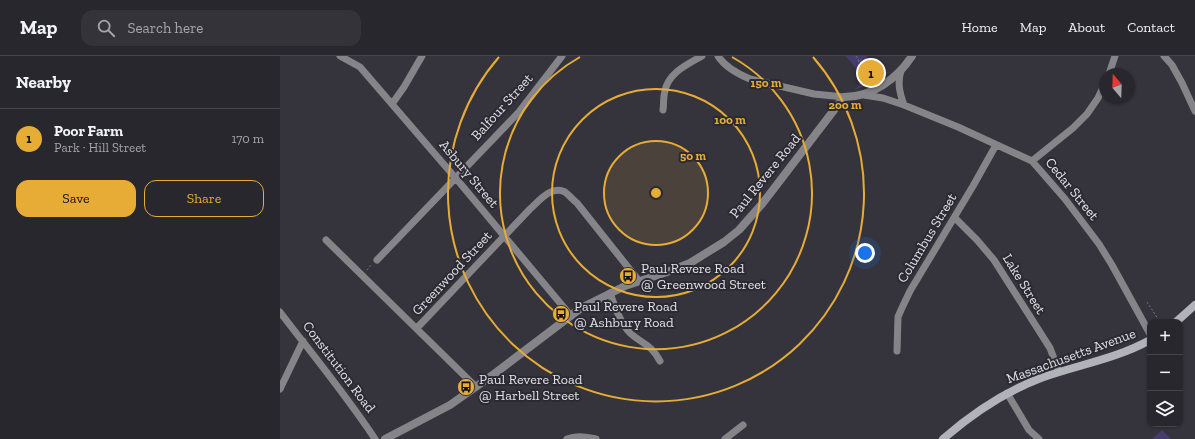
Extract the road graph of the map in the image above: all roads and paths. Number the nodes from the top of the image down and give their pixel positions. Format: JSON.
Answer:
{"nodes":[{"id":1,"x":340,"y":56,"type":"edge"},
{"id":2,"x":422,"y":56,"type":"edge"},
{"id":3,"x":562,"y":56,"type":"edge"},
{"id":4,"x":702,"y":56,"type":"edge"},
{"id":5,"x":718,"y":56,"type":"edge"},
{"id":6,"x":856,"y":56,"type":"edge"},
{"id":7,"x":912,"y":56,"type":"edge"},
{"id":8,"x":1115,"y":56,"type":"edge"},
{"id":9,"x":1164,"y":56,"type":"edge"},
{"id":10,"x":1111,"y":68,"type":"edge"},
{"id":11,"x":901,"y":71,"type":"junction"},
{"id":12,"x":872,"y":85,"type":"dead end"},
{"id":13,"x":864,"y":94,"type":"junction"},
{"id":14,"x":1099,"y":96,"type":"edge"},
{"id":15,"x":844,"y":97,"type":"junction"},
{"id":16,"x":392,"y":104,"type":"junction"},
{"id":17,"x":904,"y":105,"type":"junction"},
{"id":18,"x":663,"y":110,"type":"dead end"},
{"id":19,"x":1195,"y":111,"type":"edge"},
{"id":20,"x":996,"y":144,"type":"junction"},
{"id":21,"x":1032,"y":161,"type":"junction"},
{"id":22,"x":455,"y":177,"type":"junction"},
{"id":23,"x":955,"y":218,"type":"junction"},
{"id":24,"x":505,"y":236,"type":"junction"},
{"id":25,"x":326,"y":240,"type":"dead end"},
{"id":26,"x":376,"y":260,"type":"joint"},
{"id":27,"x":362,"y":274,"type":"junction"},
{"id":28,"x":639,"y":281,"type":"junction"},
{"id":29,"x":610,"y":293,"type":"junction"},
{"id":30,"x":1148,"y":302,"type":"dead end"},
{"id":31,"x":1195,"y":306,"type":"edge"},
{"id":32,"x":280,"y":312,"type":"edge"},
{"id":33,"x":571,"y":316,"type":"junction"},
{"id":34,"x":1158,"y":319,"type":"edge"},
{"id":35,"x":1180,"y":319,"type":"edge"},
{"id":36,"x":417,"y":328,"type":"junction"},
{"id":37,"x":1147,"y":329,"type":"edge"},
{"id":38,"x":303,"y":341,"type":"junction"},
{"id":39,"x":1147,"y":342,"type":"edge"},
{"id":40,"x":897,"y":350,"type":"dead end"},
{"id":41,"x":660,"y":361,"type":"dead end"},
{"id":42,"x":1059,"y":372,"type":"junction"},
{"id":43,"x":476,"y":387,"type":"junction"},
{"id":44,"x":280,"y":389,"type":"edge"},
{"id":45,"x":1007,"y":393,"type":"junction"},
{"id":46,"x":743,"y":425,"type":"dead end"},
{"id":47,"x":375,"y":439,"type":"edge"},
{"id":48,"x":385,"y":439,"type":"edge"},
{"id":49,"x":566,"y":439,"type":"edge"},
{"id":50,"x":596,"y":439,"type":"edge"},
{"id":51,"x":725,"y":439,"type":"edge"},
{"id":52,"x":944,"y":439,"type":"edge"},
{"id":53,"x":1039,"y":439,"type":"edge"}],
"edges":[{"from":1,"to":16,"type":"street","name":"Asbury Street"},
{"from":2,"to":16,"type":"street"},
{"from":3,"to":22,"type":"street","name":"Balfour Street"},
{"from":4,"to":18,"type":"street"},
{"from":5,"to":15,"type":"street","name":"Cedar Street"},
{"from":6,"to":12,"type":"path"},
{"from":7,"to":11,"type":"street"},
{"from":8,"to":10,"type":"street"},
{"from":9,"to":19,"type":"street"},
{"from":11,"to":13,"type":"street"},
{"from":11,"to":17,"type":"street"},
{"from":13,"to":15,"type":"street","name":"Cedar Street"},
{"from":13,"to":17,"type":"street","name":"Cedar Street"},
{"from":14,"to":21,"type":"street"},
{"from":15,"to":28,"type":"street","name":"Paul Revere Road"},
{"from":16,"to":22,"type":"street","name":"Asbury Street"},
{"from":17,"to":20,"type":"street","name":"Cedar Street"},
{"from":20,"to":21,"type":"street","name":"Cedar Street"},
{"from":20,"to":23,"type":"street","name":"Columbus Street"},
{"from":21,"to":37,"type":"street","name":"Cedar Street"},
{"from":22,"to":24,"type":"street","name":"Asbury Street"},
{"from":22,"to":26,"type":"street","name":"Balfour Street"},
{"from":23,"to":40,"type":"street","name":"Columbus Street"},
{"from":23,"to":42,"type":"street","name":"Lake Street"},
{"from":24,"to":28,"type":"street","name":"Greenwood Street"},
{"from":24,"to":33,"type":"street","name":"Asbury Street"},
{"from":24,"to":36,"type":"street","name":"Greenwood Street"},
{"from":25,"to":27,"type":"street"},
{"from":26,"to":27,"type":"path"},
{"from":27,"to":36,"type":"street"},
{"from":28,"to":29,"type":"street","name":"Paul Revere Road"},
{"from":29,"to":33,"type":"street","name":"Paul Revere Road"},
{"from":29,"to":41,"type":"street"},
{"from":30,"to":34,"type":"path"},
{"from":31,"to":35,"type":"main road"},
{"from":32,"to":38,"type":"street","name":"Constitution Road"},
{"from":33,"to":43,"type":"street","name":"Paul Revere Road"},
{"from":36,"to":43,"type":"street"},
{"from":38,"to":44,"type":"street"},
{"from":38,"to":47,"type":"street","name":"Constitution Road"},
{"from":39,"to":42,"type":"main road","name":"Massachusetts Avenue"},
{"from":42,"to":45,"type":"main road","name":"Massachusetts Avenue"},
{"from":43,"to":48,"type":"street","name":"Paul Revere Road"},
{"from":45,"to":52,"type":"main road","name":"Massachusetts Avenue"},
{"from":45,"to":53,"type":"street"},
{"from":46,"to":51,"type":"street"},
{"from":49,"to":50,"type":"street"}]}
